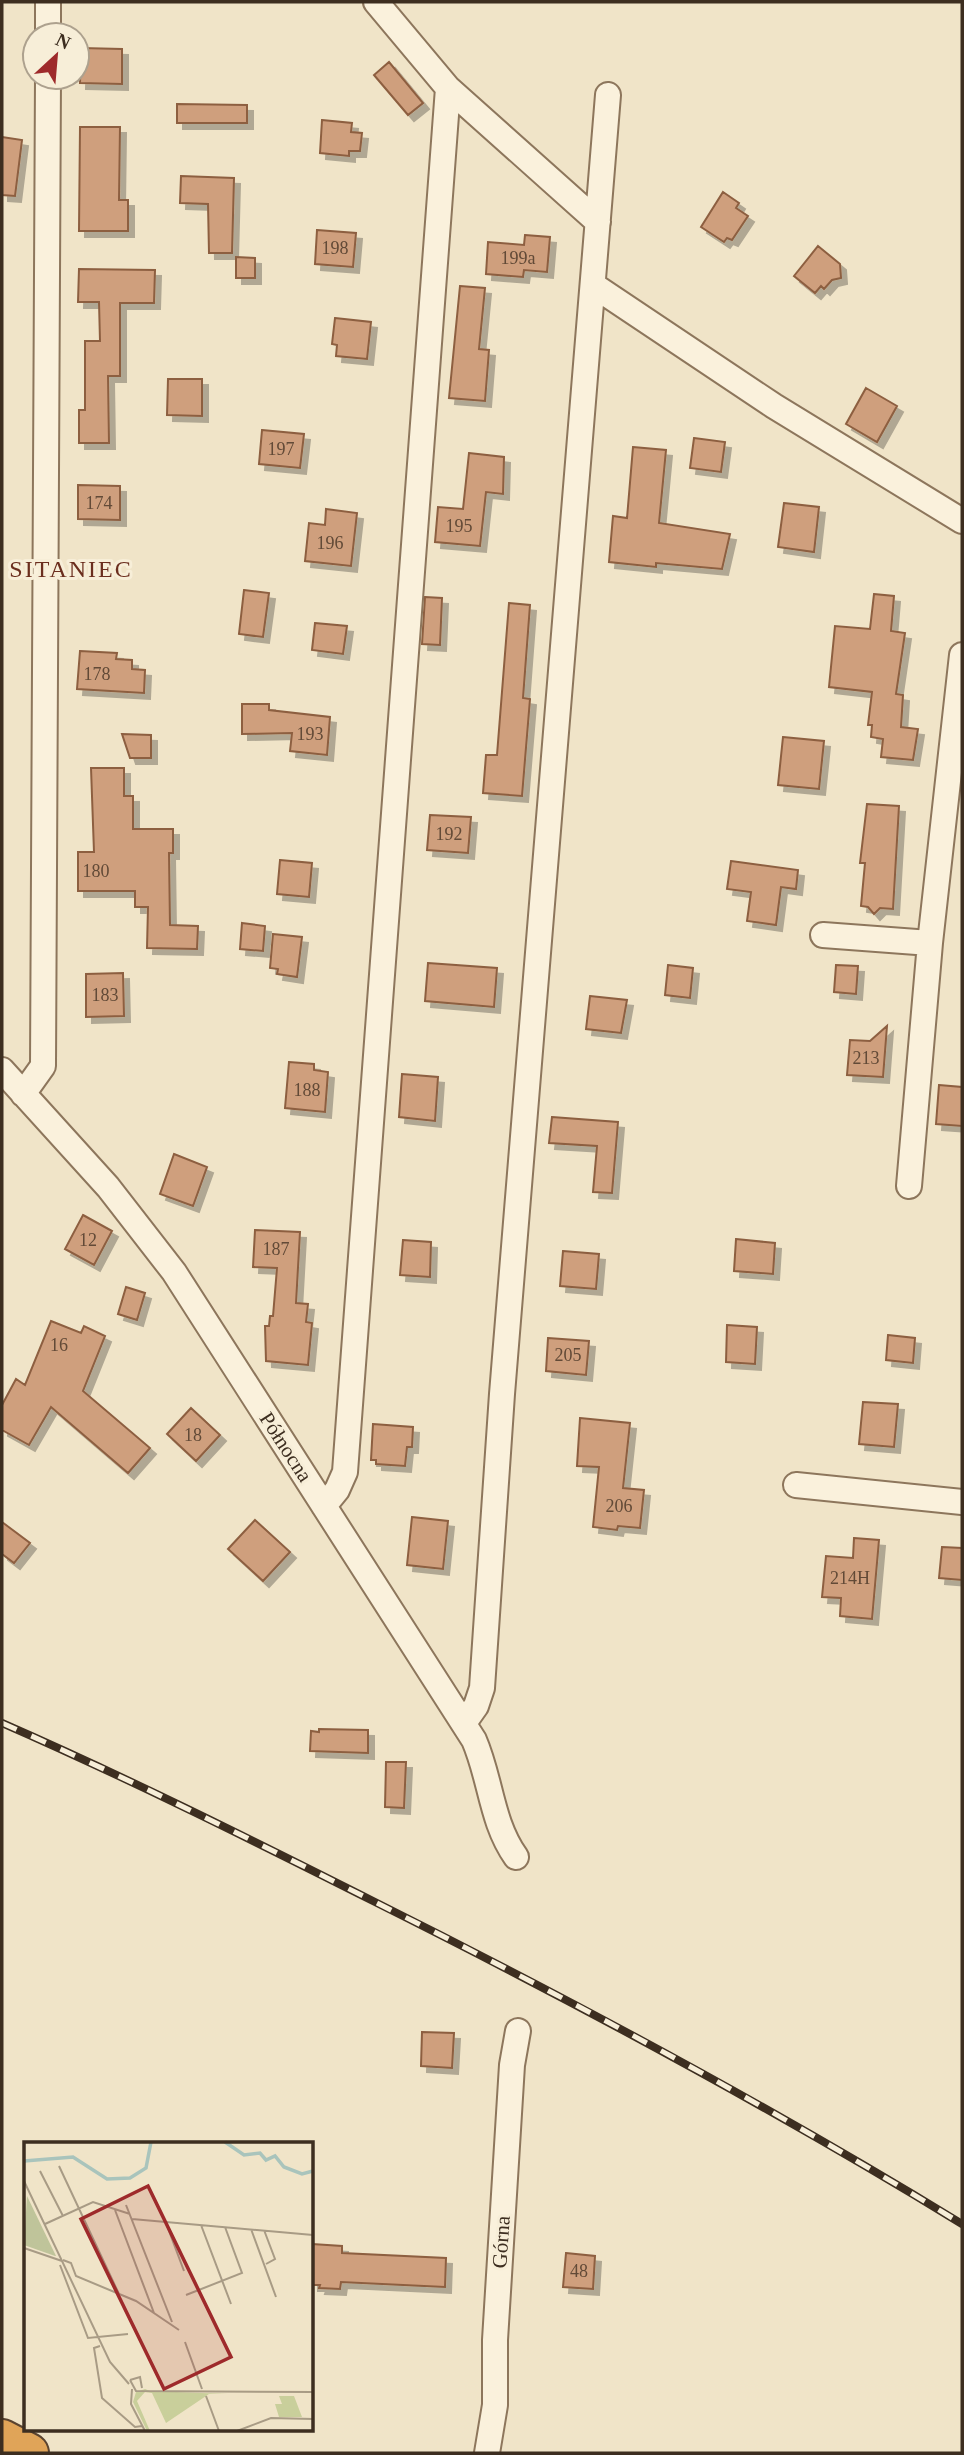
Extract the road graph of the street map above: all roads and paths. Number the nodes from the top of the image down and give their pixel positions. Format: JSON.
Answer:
{"nodes":[{"id":1,"x":48,"y":2,"type":"edge"},
{"id":2,"x":376,"y":2,"type":"edge"},
{"id":3,"x":48,"y":21,"type":"edge"},
{"id":4,"x":448,"y":88,"type":"junction"},
{"id":5,"x":48,"y":91,"type":"edge"},
{"id":6,"x":608,"y":95,"type":"dead end"},
{"id":7,"x":598,"y":222,"type":"junction"},
{"id":8,"x":593,"y":285,"type":"junction"},
{"id":9,"x":962,"y":521,"type":"edge"},
{"id":10,"x":962,"y":655,"type":"edge"},
{"id":11,"x":823,"y":935,"type":"dead end"},
{"id":12,"x":930,"y":943,"type":"junction"},
{"id":13,"x":2,"y":1070,"type":"edge"},
{"id":14,"x":23,"y":1094,"type":"junction"},
{"id":15,"x":909,"y":1186,"type":"dead end"},
{"id":16,"x":796,"y":1485,"type":"dead end"},
{"id":17,"x":962,"y":1502,"type":"edge"},
{"id":18,"x":324,"y":1506,"type":"junction"},
{"id":19,"x":464,"y":1723,"type":"junction"},
{"id":20,"x":516,"y":1857,"type":"dead end"},
{"id":21,"x":518,"y":2031,"type":"dead end"},
{"id":22,"x":2,"y":2439,"type":"edge"},
{"id":23,"x":29,"y":2453,"type":"edge"},
{"id":24,"x":487,"y":2453,"type":"edge"}],
"edges":[{"from":1,"to":3,"type":"street"},
{"from":2,"to":4,"type":"street"},
{"from":4,"to":7,"type":"street"},
{"from":4,"to":18,"type":"street"},
{"from":5,"to":14,"type":"street"},
{"from":6,"to":7,"type":"street"},
{"from":7,"to":8,"type":"street"},
{"from":8,"to":9,"type":"street"},
{"from":8,"to":19,"type":"street"},
{"from":10,"to":12,"type":"street"},
{"from":11,"to":12,"type":"street"},
{"from":12,"to":15,"type":"street"},
{"from":13,"to":14,"type":"street","name":"Północna"},
{"from":14,"to":18,"type":"street","name":"Północna"},
{"from":16,"to":17,"type":"street"},
{"from":18,"to":19,"type":"street","name":"Północna"},
{"from":19,"to":20,"type":"street","name":"Północna"},
{"from":21,"to":24,"type":"street","name":"Górna"},
{"from":22,"to":23,"type":"highway"}]}
